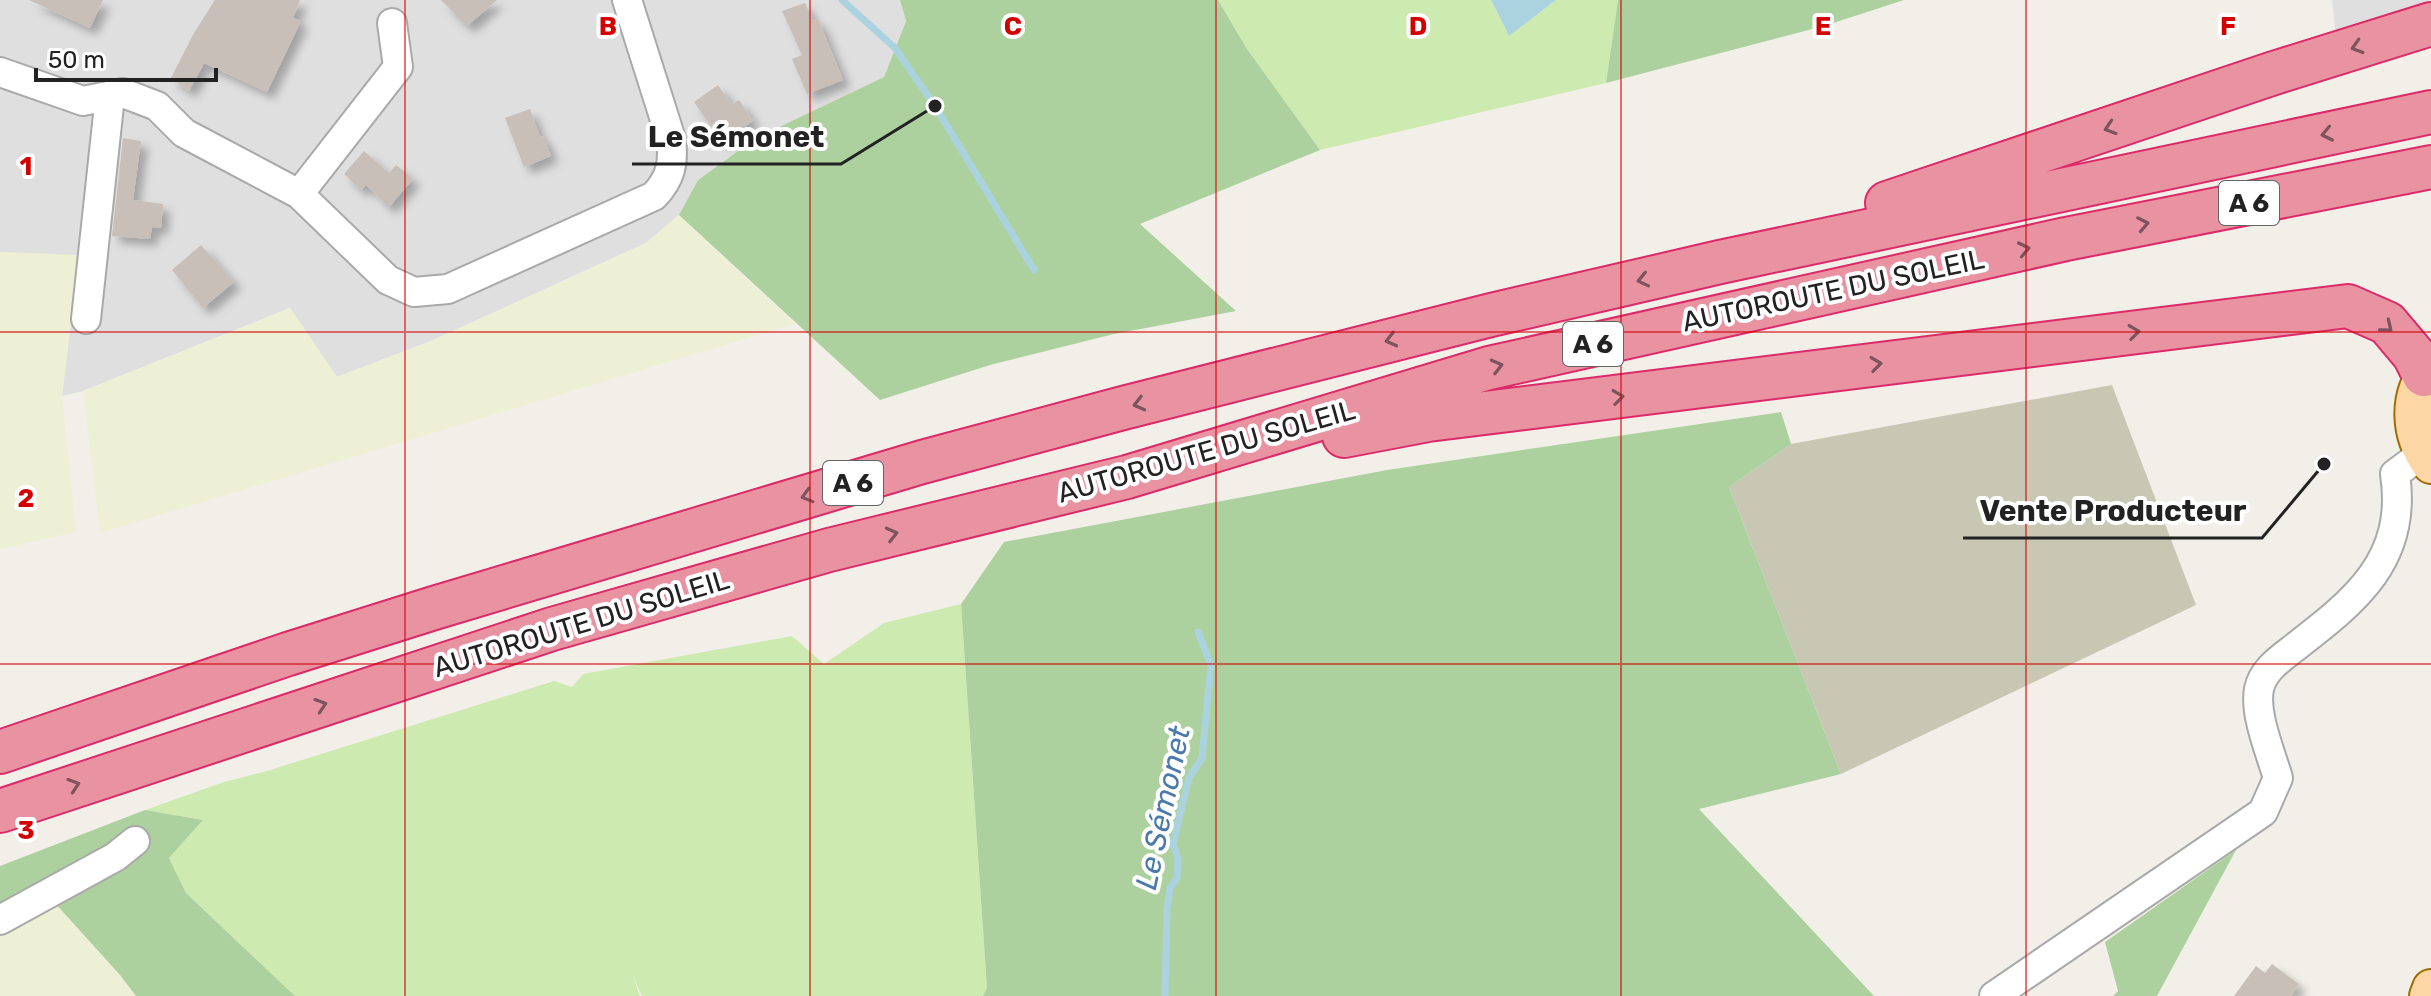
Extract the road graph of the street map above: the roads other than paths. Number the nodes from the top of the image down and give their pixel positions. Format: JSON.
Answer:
{"nodes":[{"id":1,"x":627,"y":0,"type":"edge"},
{"id":2,"x":392,"y":23,"type":"dead end"},
{"id":3,"x":2431,"y":24,"type":"edge"},
{"id":4,"x":0,"y":72,"type":"edge"},
{"id":5,"x":117,"y":94,"type":"junction"},
{"id":6,"x":2431,"y":112,"type":"edge"},
{"id":7,"x":2431,"y":167,"type":"edge"},
{"id":8,"x":299,"y":194,"type":"junction"},
{"id":9,"x":1720,"y":262,"type":"junction"},
{"id":10,"x":86,"y":319,"type":"dead end"},
{"id":11,"x":2428,"y":370,"type":"edge"},
{"id":12,"x":2427,"y":459,"type":"edge"},
{"id":13,"x":1127,"y":477,"type":"junction"},
{"id":14,"x":0,"y":752,"type":"edge"},
{"id":15,"x":0,"y":811,"type":"edge"},
{"id":16,"x":135,"y":841,"type":"dead end"},
{"id":17,"x":0,"y":920,"type":"edge"},
{"id":18,"x":2431,"y":988,"type":"edge"},
{"id":19,"x":1994,"y":996,"type":"edge"},
{"id":20,"x":2428,"y":996,"type":"edge"}],
"edges":[{"from":1,"to":8,"type":"street"},
{"from":2,"to":8,"type":"street"},
{"from":3,"to":9,"type":"highway","one_way":true},
{"from":4,"to":5,"type":"street"},
{"from":5,"to":8,"type":"street"},
{"from":5,"to":10,"type":"street"},
{"from":6,"to":9,"type":"highway","name":"AUTOROUTE DU SOLEIL","number":"A 6","one_way":true},
{"from":13,"to":7,"type":"highway","name":"AUTOROUTE DU SOLEIL","number":"A 6","one_way":true},
{"from":9,"to":14,"type":"highway","name":"AUTOROUTE DU SOLEIL","number":"A 6","one_way":true},
{"from":11,"to":12,"type":"main road"},
{"from":13,"to":11,"type":"highway","one_way":true},
{"from":12,"to":19,"type":"street"},
{"from":15,"to":13,"type":"highway","name":"AUTOROUTE DU SOLEIL","number":"A 6","one_way":true},
{"from":16,"to":17,"type":"street"},
{"from":18,"to":20,"type":"main road"}]}
